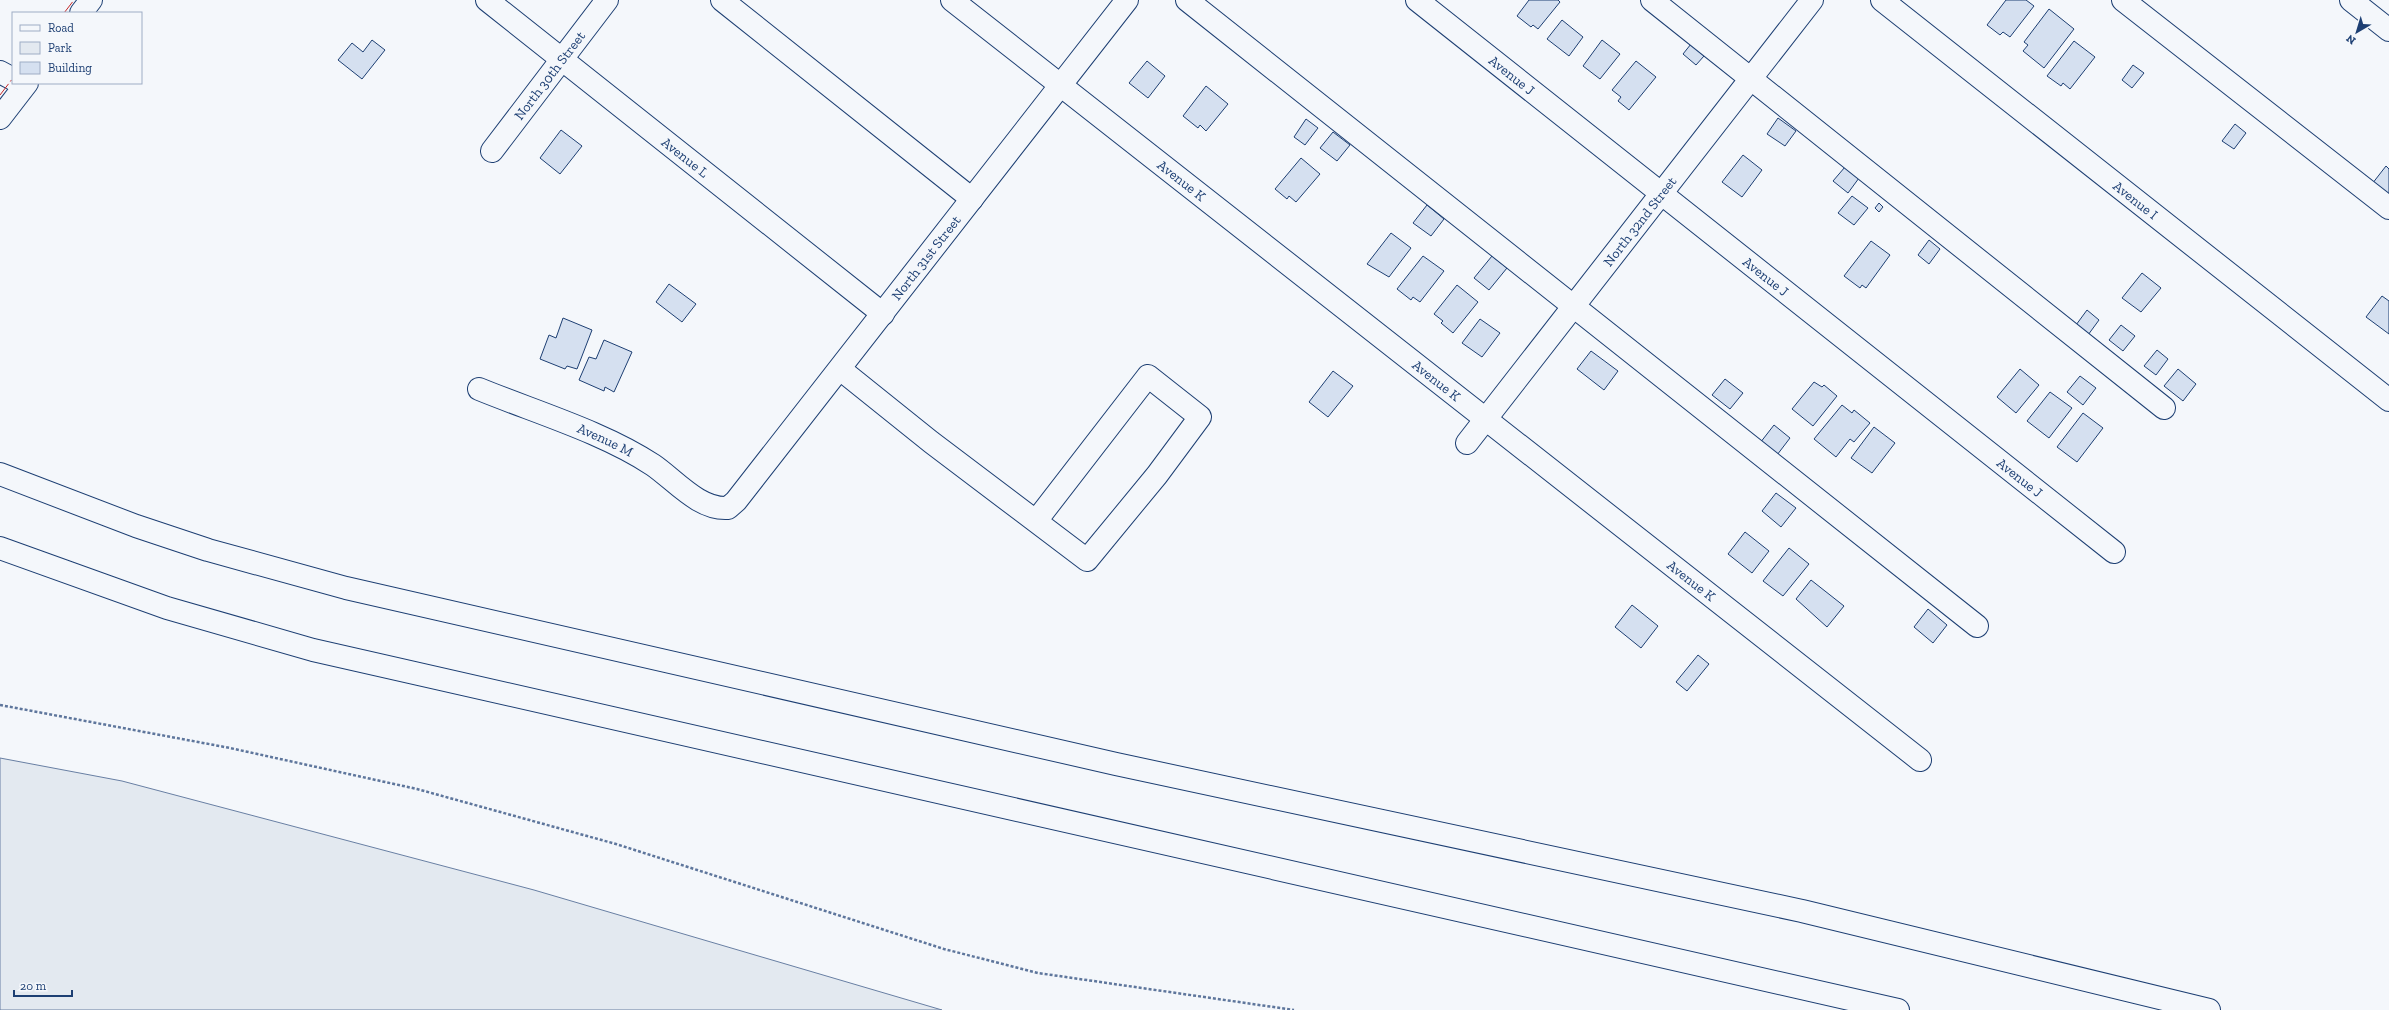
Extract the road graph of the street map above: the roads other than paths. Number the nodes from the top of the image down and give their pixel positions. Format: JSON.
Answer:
{"nodes":[{"id":1,"x":91,"y":0,"type":"edge"},
{"id":2,"x":487,"y":0,"type":"edge"},
{"id":3,"x":607,"y":0,"type":"edge"},
{"id":4,"x":722,"y":0,"type":"edge"},
{"id":5,"x":952,"y":0,"type":"edge"},
{"id":6,"x":1127,"y":0,"type":"edge"},
{"id":7,"x":1187,"y":0,"type":"edge"},
{"id":8,"x":1417,"y":0,"type":"edge"},
{"id":9,"x":1652,"y":0,"type":"edge"},
{"id":10,"x":1812,"y":0,"type":"edge"},
{"id":11,"x":1882,"y":0,"type":"edge"},
{"id":12,"x":2123,"y":0,"type":"edge"},
{"id":13,"x":2351,"y":0,"type":"edge"},
{"id":14,"x":82,"y":12,"type":"edge"},
{"id":15,"x":2389,"y":30,"type":"edge"},
{"id":16,"x":561,"y":59,"type":"junction"},
{"id":17,"x":0,"y":72,"type":"edge"},
{"id":18,"x":12,"y":78,"type":"edge"},
{"id":19,"x":1751,"y":78,"type":"junction"},
{"id":20,"x":20,"y":84,"type":"edge"},
{"id":21,"x":1060,"y":86,"type":"junction"},
{"id":22,"x":0,"y":118,"type":"edge"},
{"id":23,"x":492,"y":151,"type":"dead end"},
{"id":24,"x":1662,"y":194,"type":"junction"},
{"id":25,"x":972,"y":200,"type":"junction"},
{"id":26,"x":2389,"y":208,"type":"edge"},
{"id":27,"x":1574,"y":305,"type":"junction"},
{"id":28,"x":883,"y":314,"type":"junction"},
{"id":29,"x":840,"y":368,"type":"junction"},
{"id":30,"x":479,"y":389,"type":"dead end"},
{"id":31,"x":2389,"y":400,"type":"edge"},
{"id":32,"x":2164,"y":408,"type":"dead end"},
{"id":33,"x":1485,"y":420,"type":"junction"},
{"id":34,"x":1467,"y":443,"type":"dead end"},
{"id":35,"x":0,"y":474,"type":"edge"},
{"id":36,"x":721,"y":509,"type":"joint"},
{"id":37,"x":1036,"y":521,"type":"junction"},
{"id":38,"x":0,"y":548,"type":"edge"},
{"id":39,"x":2114,"y":552,"type":"dead end"},
{"id":40,"x":1977,"y":626,"type":"dead end"},
{"id":41,"x":1920,"y":760,"type":"dead end"},
{"id":42,"x":1898,"y":1010,"type":"edge"},
{"id":43,"x":2209,"y":1010,"type":"edge"}],
"edges":[{"from":1,"to":14,"type":"main road"},
{"from":2,"to":16,"type":"main road","name":"Avenue L"},
{"from":3,"to":16,"type":"main road","name":"North 30th Street"},
{"from":4,"to":25,"type":"main road"},
{"from":5,"to":21,"type":"main road","name":"Avenue K"},
{"from":6,"to":21,"type":"main road","name":"North 31st Street"},
{"from":7,"to":27,"type":"main road"},
{"from":8,"to":24,"type":"main road","name":"Avenue J"},
{"from":9,"to":19,"type":"main road"},
{"from":10,"to":19,"type":"main road","name":"North 32nd Street"},
{"from":11,"to":31,"type":"main road","name":"Avenue I"},
{"from":12,"to":26,"type":"main road"},
{"from":13,"to":15,"type":"main road"},
{"from":16,"to":23,"type":"main road","name":"North 30th Street"},
{"from":16,"to":28,"type":"main road","name":"Avenue L"},
{"from":17,"to":18,"type":"main road"},
{"from":19,"to":24,"type":"main road","name":"North 32nd Street"},
{"from":19,"to":32,"type":"main road"},
{"from":20,"to":22,"type":"main road"},
{"from":21,"to":25,"type":"main road","name":"North 31st Street"},
{"from":21,"to":33,"type":"main road","name":"Avenue K"},
{"from":24,"to":27,"type":"main road","name":"North 32nd Street"},
{"from":24,"to":39,"type":"main road","name":"Avenue J"},
{"from":25,"to":28,"type":"main road","name":"North 31st Street"},
{"from":27,"to":33,"type":"main road","name":"North 32nd Street"},
{"from":27,"to":40,"type":"main road"},
{"from":28,"to":29,"type":"main road","name":"North 31st Street"},
{"from":29,"to":36,"type":"main road","name":"North 31st Street"},
{"from":29,"to":37,"type":"main road"},
{"from":30,"to":36,"type":"main road","name":"Avenue M"},
{"from":33,"to":34,"type":"main road","name":"North 32nd Street"},
{"from":33,"to":41,"type":"main road","name":"Avenue K"},
{"from":35,"to":43,"type":"main road"},
{"from":37,"to":37,"type":"main road"},
{"from":38,"to":42,"type":"main road"}]}
